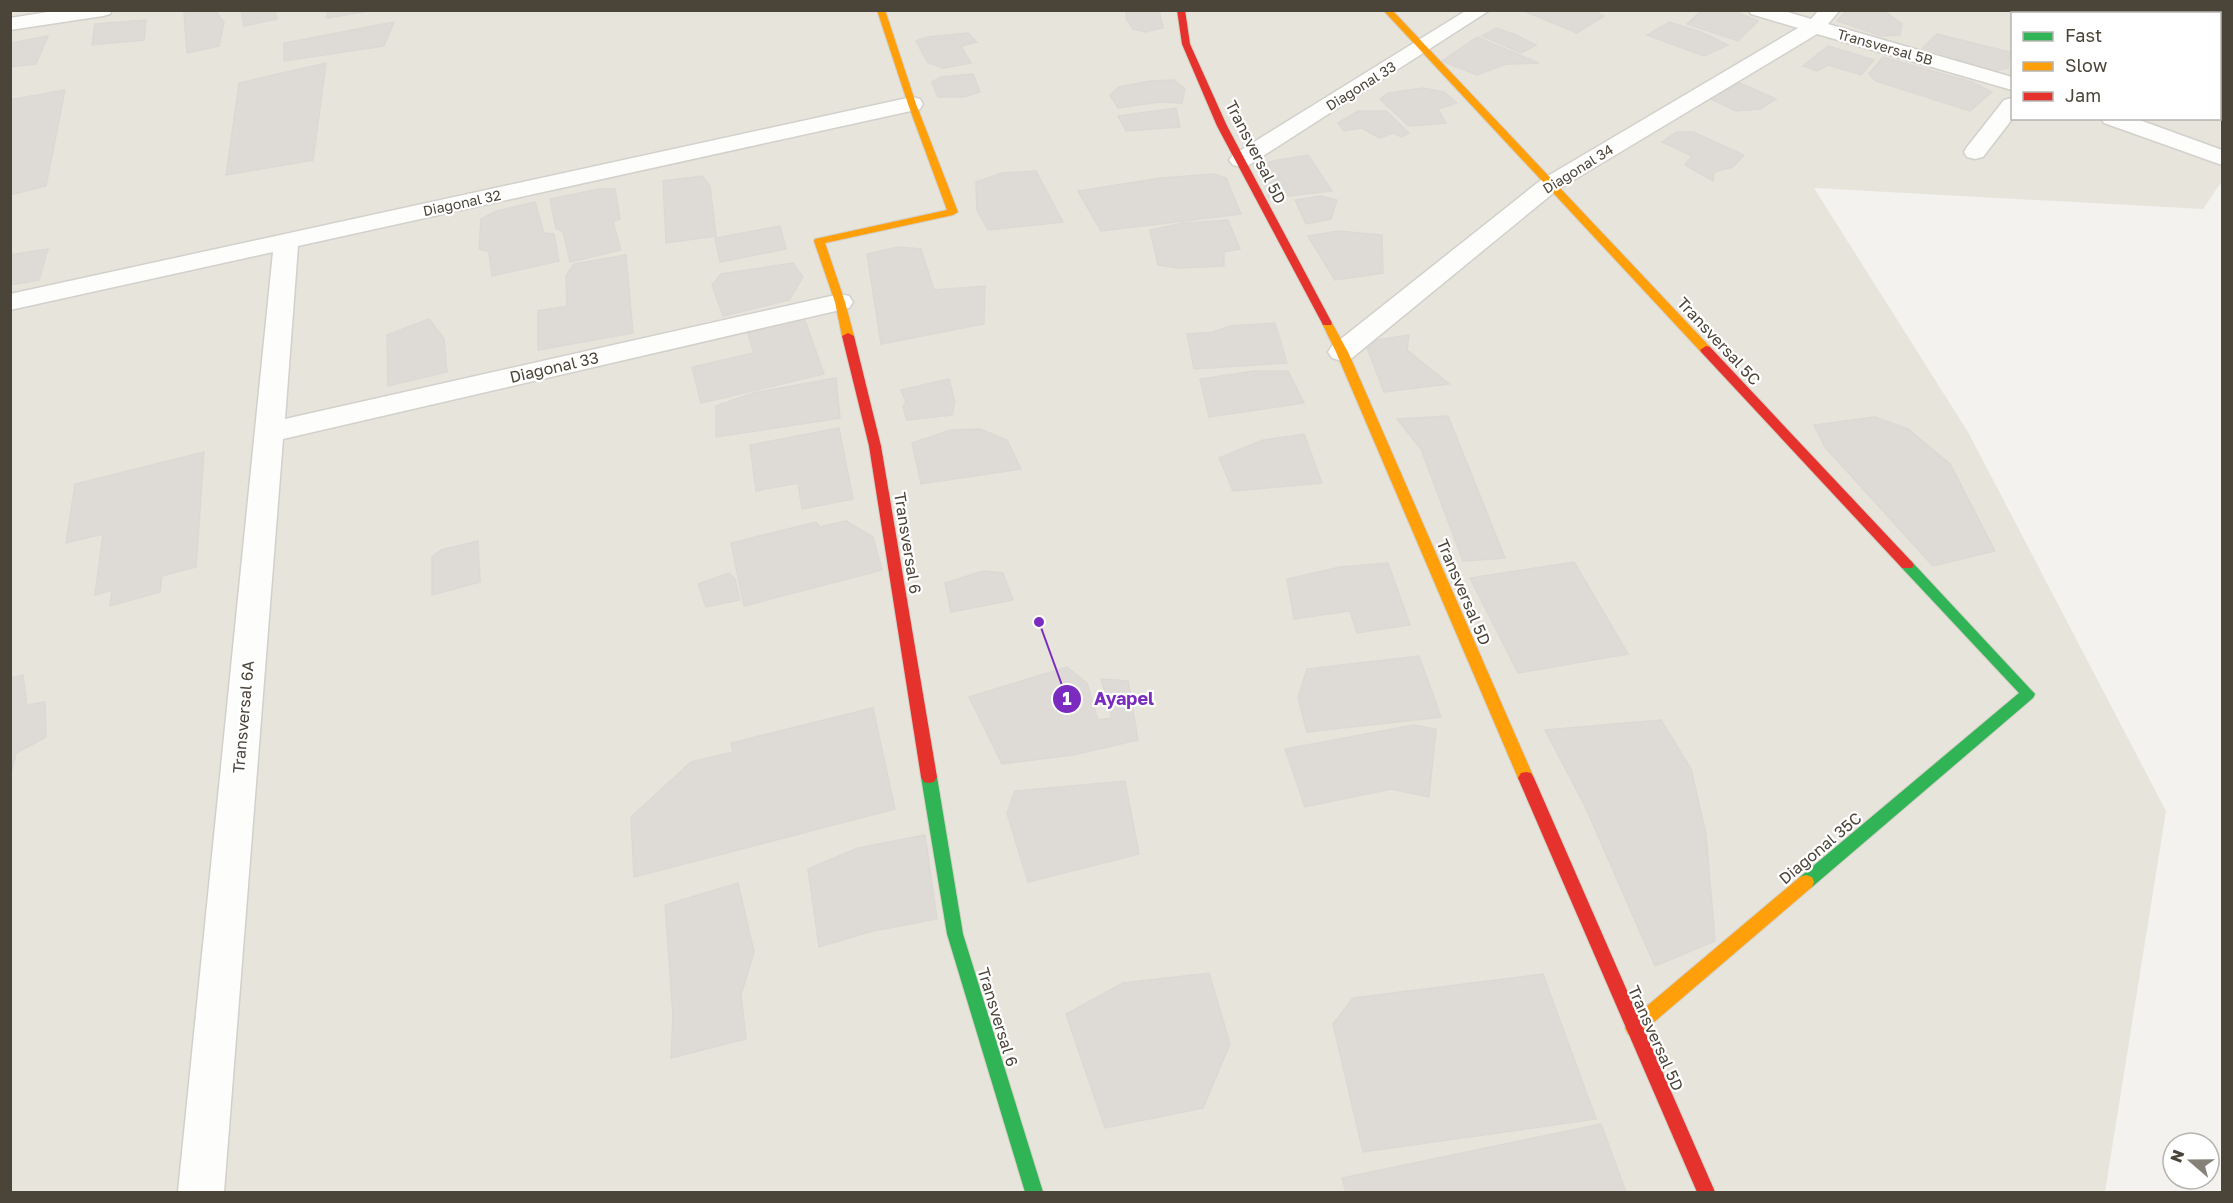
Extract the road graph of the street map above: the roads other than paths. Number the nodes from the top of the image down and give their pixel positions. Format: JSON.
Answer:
{"nodes":[{"id":1,"x":103,"y":10,"type":"edge"},
{"id":2,"x":881,"y":10,"type":"edge"},
{"id":3,"x":1181,"y":10,"type":"edge"},
{"id":4,"x":1387,"y":10,"type":"edge"},
{"id":5,"x":1481,"y":10,"type":"edge"},
{"id":6,"x":1758,"y":10,"type":"edge"},
{"id":7,"x":1831,"y":10,"type":"edge"},
{"id":8,"x":10,"y":24,"type":"edge"},
{"id":9,"x":1815,"y":27,"type":"junction"},
{"id":10,"x":1422,"y":47,"type":"junction"},
{"id":11,"x":2011,"y":83,"type":"edge"},
{"id":12,"x":912,"y":104,"type":"junction"},
{"id":13,"x":2011,"y":107,"type":"edge"},
{"id":14,"x":2118,"y":120,"type":"edge"},
{"id":15,"x":1975,"y":152,"type":"dead end"},
{"id":16,"x":2223,"y":158,"type":"edge"},
{"id":17,"x":1241,"y":160,"type":"junction"},
{"id":18,"x":1549,"y":185,"type":"junction"},
{"id":19,"x":286,"y":242,"type":"junction"},
{"id":20,"x":10,"y":302,"type":"edge"},
{"id":21,"x":840,"y":302,"type":"junction"},
{"id":22,"x":1342,"y":352,"type":"junction"},
{"id":23,"x":268,"y":433,"type":"junction"},
{"id":24,"x":2028,"y":694,"type":"joint"},
{"id":25,"x":1634,"y":1028,"type":"junction"},
{"id":26,"x":201,"y":1192,"type":"edge"},
{"id":27,"x":1034,"y":1192,"type":"edge"},
{"id":28,"x":1706,"y":1192,"type":"edge"}],
"edges":[{"from":1,"to":8,"type":"street"},
{"from":2,"to":12,"type":"street","name":"Transversal 6"},
{"from":3,"to":17,"type":"street","name":"Transversal 5D"},
{"from":4,"to":10,"type":"street","name":"Transversal 5C"},
{"from":5,"to":10,"type":"street","name":"Diagonal 33"},
{"from":6,"to":9,"type":"street","name":"Transversal 5B"},
{"from":7,"to":9,"type":"street","name":"Diagonal 34"},
{"from":9,"to":11,"type":"street","name":"Transversal 5B"},
{"from":9,"to":18,"type":"street","name":"Diagonal 34"},
{"from":10,"to":17,"type":"street","name":"Diagonal 33"},
{"from":10,"to":18,"type":"street","name":"Transversal 5C"},
{"from":12,"to":19,"type":"street","name":"Diagonal 32"},
{"from":12,"to":21,"type":"street","name":"Transversal 6"},
{"from":13,"to":15,"type":"street"},
{"from":14,"to":16,"type":"street"},
{"from":17,"to":22,"type":"street","name":"Transversal 5D"},
{"from":18,"to":22,"type":"street","name":"Diagonal 34"},
{"from":18,"to":24,"type":"street","name":"Transversal 5C"},
{"from":19,"to":20,"type":"street","name":"Diagonal 32"},
{"from":19,"to":23,"type":"street","name":"Transversal 6A"},
{"from":21,"to":23,"type":"street","name":"Diagonal 33"},
{"from":21,"to":27,"type":"street","name":"Transversal 6"},
{"from":22,"to":25,"type":"street","name":"Transversal 5D"},
{"from":23,"to":26,"type":"street","name":"Transversal 6A"},
{"from":24,"to":25,"type":"street","name":"Diagonal 35C"},
{"from":25,"to":28,"type":"street","name":"Transversal 5D"}]}
